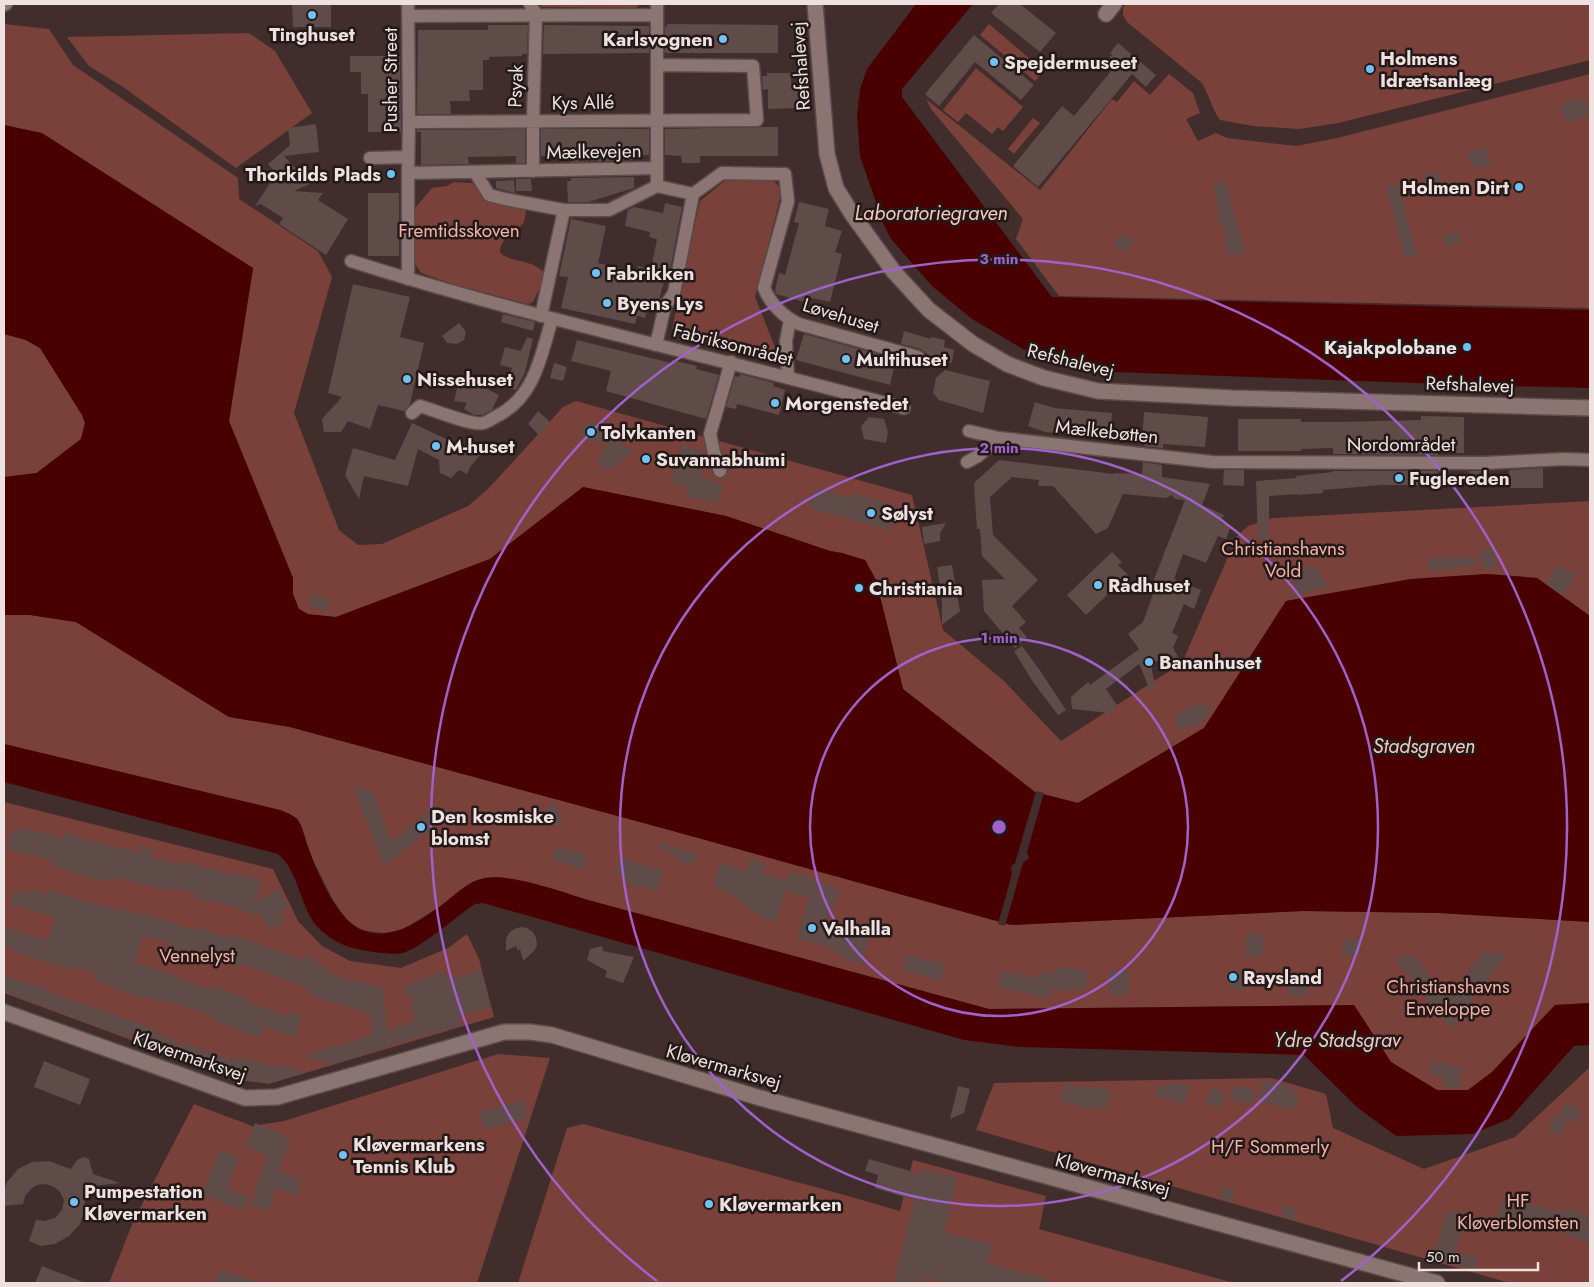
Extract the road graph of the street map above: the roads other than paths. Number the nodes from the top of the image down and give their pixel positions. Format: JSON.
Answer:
{"nodes":[{"id":1,"x":815,"y":4,"type":"edge"},
{"id":2,"x":533,"y":9,"type":"edge"},
{"id":3,"x":657,"y":9,"type":"edge"},
{"id":4,"x":408,"y":10,"type":"edge"},
{"id":5,"x":657,"y":65,"type":"junction"},
{"id":6,"x":656,"y":120,"type":"junction"},
{"id":7,"x":533,"y":121,"type":"junction"},
{"id":8,"x":409,"y":122,"type":"junction"},
{"id":9,"x":408,"y":157,"type":"junction"},
{"id":10,"x":370,"y":158,"type":"dead end"},
{"id":11,"x":657,"y":168,"type":"junction"},
{"id":12,"x":533,"y":171,"type":"junction"},
{"id":13,"x":475,"y":172,"type":"junction"},
{"id":14,"x":408,"y":173,"type":"junction"},
{"id":15,"x":657,"y":186,"type":"junction"},
{"id":16,"x":693,"y":194,"type":"junction"},
{"id":17,"x":564,"y":210,"type":"junction"},
{"id":18,"x":351,"y":261,"type":"dead end"},
{"id":19,"x":408,"y":279,"type":"junction"},
{"id":20,"x":547,"y":317,"type":"junction"},
{"id":21,"x":790,"y":320,"type":"junction"},
{"id":22,"x":656,"y":344,"type":"junction"},
{"id":23,"x":918,"y":357,"type":"dead end"},
{"id":24,"x":731,"y":362,"type":"junction"},
{"id":25,"x":788,"y":378,"type":"junction"},
{"id":26,"x":904,"y":408,"type":"dead end"},
{"id":27,"x":1590,"y":408,"type":"edge"},
{"id":28,"x":412,"y":413,"type":"dead end"},
{"id":29,"x":969,"y":431,"type":"dead end"},
{"id":30,"x":998,"y":438,"type":"junction"},
{"id":31,"x":1590,"y":460,"type":"edge"},
{"id":32,"x":967,"y":462,"type":"dead end"},
{"id":33,"x":1212,"y":462,"type":"joint"},
{"id":34,"x":720,"y":470,"type":"dead end"},
{"id":35,"x":4,"y":1012,"type":"edge"},
{"id":36,"x":1437,"y":1283,"type":"edge"}],
"edges":[{"from":1,"to":27,"type":"street","name":"Refshalevej"},
{"from":2,"to":3,"type":"street"},
{"from":2,"to":4,"type":"street"},
{"from":2,"to":7,"type":"street","name":"Psyak"},
{"from":3,"to":5,"type":"street"},
{"from":4,"to":8,"type":"street","name":"Pusher Street"},
{"from":5,"to":6,"type":"street"},
{"from":5,"to":6,"type":"street","name":"Kys Allé"},
{"from":6,"to":7,"type":"street","name":"Kys Allé"},
{"from":6,"to":11,"type":"street"},
{"from":7,"to":8,"type":"street","name":"Kys Allé"},
{"from":7,"to":12,"type":"street","name":"Psyak"},
{"from":8,"to":9,"type":"street","name":"Pusher Street"},
{"from":9,"to":10,"type":"street"},
{"from":9,"to":14,"type":"street"},
{"from":11,"to":12,"type":"street","name":"Mælkevejen"},
{"from":11,"to":15,"type":"street","name":"Mælkevejen"},
{"from":12,"to":13,"type":"street","name":"Mælkevejen"},
{"from":13,"to":14,"type":"street","name":"Mælkevejen"},
{"from":13,"to":17,"type":"street"},
{"from":14,"to":19,"type":"street"},
{"from":15,"to":16,"type":"street"},
{"from":15,"to":17,"type":"street"},
{"from":16,"to":21,"type":"street","name":"Løvehuset"},
{"from":16,"to":22,"type":"street"},
{"from":17,"to":20,"type":"street"},
{"from":18,"to":19,"type":"street","name":"Fabriksområdet"},
{"from":19,"to":20,"type":"street","name":"Fabriksområdet"},
{"from":20,"to":22,"type":"street","name":"Fabriksområdet"},
{"from":20,"to":28,"type":"street"},
{"from":21,"to":23,"type":"street","name":"Løvehuset"},
{"from":21,"to":25,"type":"street"},
{"from":22,"to":24,"type":"street","name":"Fabriksområdet"},
{"from":24,"to":25,"type":"street","name":"Fabriksområdet"},
{"from":24,"to":34,"type":"street"},
{"from":25,"to":26,"type":"street","name":"Fabriksområdet"},
{"from":29,"to":30,"type":"street","name":"Mælkebøtten"},
{"from":30,"to":32,"type":"street"},
{"from":30,"to":33,"type":"street","name":"Mælkebøtten"},
{"from":31,"to":33,"type":"street","name":"Nordområdet"},
{"from":35,"to":36,"type":"street","name":"Kløvermarksvej"}]}
